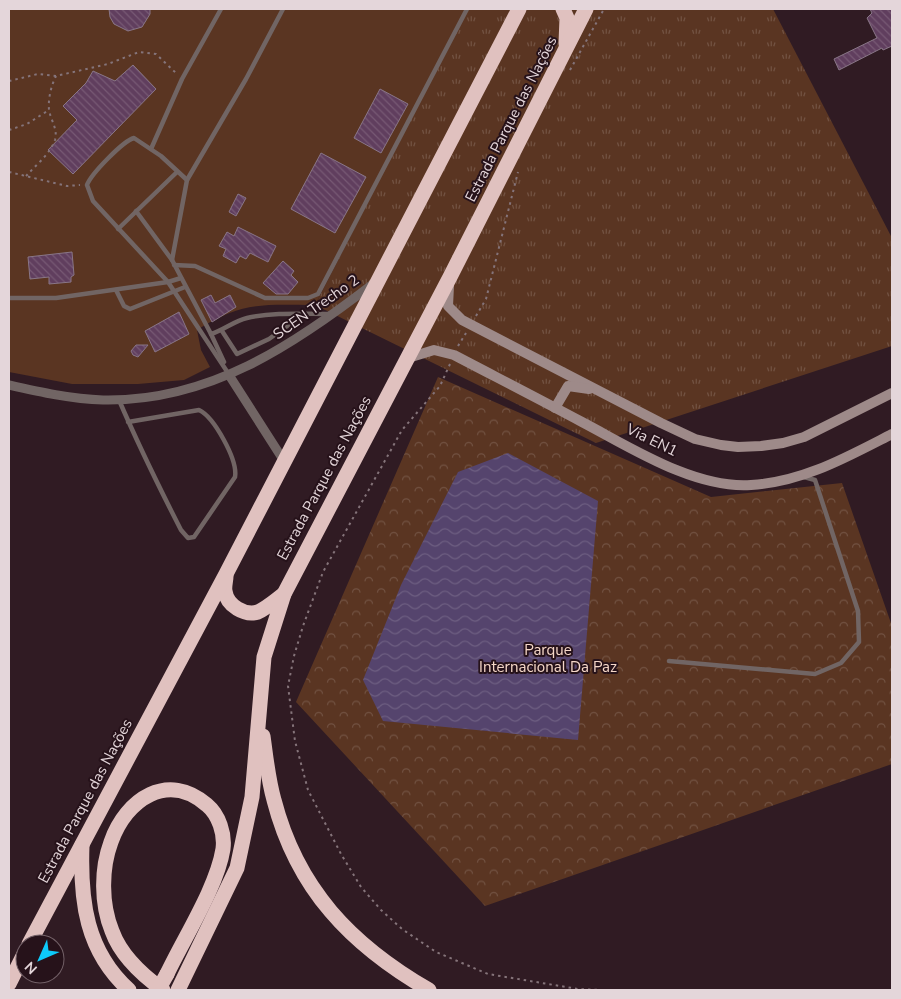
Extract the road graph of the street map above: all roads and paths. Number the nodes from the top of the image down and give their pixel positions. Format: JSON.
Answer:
{"nodes":[{"id":1,"x":221,"y":9,"type":"edge"},
{"id":2,"x":283,"y":9,"type":"edge"},
{"id":3,"x":467,"y":9,"type":"edge"},
{"id":4,"x":563,"y":9,"type":"edge"},
{"id":5,"x":586,"y":9,"type":"edge"},
{"id":6,"x":604,"y":9,"type":"edge"},
{"id":7,"x":519,"y":11,"type":"edge"},
{"id":8,"x":565,"y":52,"type":"junction"},
{"id":9,"x":570,"y":71,"type":"dead end"},
{"id":10,"x":56,"y":76,"type":"junction"},
{"id":11,"x":182,"y":79,"type":"junction"},
{"id":12,"x":9,"y":81,"type":"edge"},
{"id":13,"x":49,"y":110,"type":"junction"},
{"id":14,"x":9,"y":130,"type":"edge"},
{"id":15,"x":151,"y":149,"type":"junction"},
{"id":16,"x":522,"y":166,"type":"dead end"},
{"id":17,"x":9,"y":172,"type":"edge"},
{"id":18,"x":177,"y":172,"type":"junction"},
{"id":19,"x":26,"y":176,"type":"junction"},
{"id":20,"x":187,"y":180,"type":"junction"},
{"id":21,"x":87,"y":185,"type":"junction"},
{"id":22,"x":136,"y":211,"type":"junction"},
{"id":23,"x":118,"y":228,"type":"junction"},
{"id":24,"x":173,"y":263,"type":"junction"},
{"id":25,"x":450,"y":277,"type":"junction"},
{"id":26,"x":181,"y":278,"type":"junction"},
{"id":27,"x":377,"y":280,"type":"junction"},
{"id":28,"x":168,"y":282,"type":"junction"},
{"id":29,"x":185,"y":287,"type":"junction"},
{"id":30,"x":116,"y":290,"type":"junction"},
{"id":31,"x":174,"y":291,"type":"junction"},
{"id":32,"x":9,"y":298,"type":"edge"},
{"id":33,"x":304,"y":314,"type":"junction"},
{"id":34,"x":333,"y":314,"type":"junction"},
{"id":35,"x":471,"y":324,"type":"junction"},
{"id":36,"x":222,"y":331,"type":"junction"},
{"id":37,"x":211,"y":334,"type":"junction"},
{"id":38,"x":454,"y":355,"type":"junction"},
{"id":39,"x":408,"y":358,"type":"junction"},
{"id":40,"x":229,"y":374,"type":"junction"},
{"id":41,"x":9,"y":385,"type":"edge"},
{"id":42,"x":604,"y":392,"type":"junction"},
{"id":43,"x":892,"y":393,"type":"edge"},
{"id":44,"x":119,"y":400,"type":"junction"},
{"id":45,"x":555,"y":408,"type":"junction"},
{"id":46,"x":128,"y":422,"type":"junction"},
{"id":47,"x":892,"y":434,"type":"edge"},
{"id":48,"x":284,"y":461,"type":"junction"},
{"id":49,"x":801,"y":476,"type":"junction"},
{"id":50,"x":226,"y":574,"type":"junction"},
{"id":51,"x":284,"y":594,"type":"junction"},
{"id":52,"x":669,"y":660,"type":"dead end"},
{"id":53,"x":260,"y":710,"type":"junction"},
{"id":54,"x":82,"y":842,"type":"junction"},
{"id":55,"x":34,"y":934,"type":"edge"},
{"id":56,"x":15,"y":972,"type":"edge"},
{"id":57,"x":9,"y":984,"type":"edge"},
{"id":58,"x":181,"y":984,"type":"edge"},
{"id":59,"x":129,"y":990,"type":"edge"},
{"id":60,"x":158,"y":990,"type":"edge"},
{"id":61,"x":163,"y":990,"type":"edge"},
{"id":62,"x":429,"y":990,"type":"edge"},
{"id":63,"x":602,"y":990,"type":"edge"}],
"edges":[{"from":1,"to":11,"type":"lane"},
{"from":2,"to":20,"type":"lane"},
{"from":3,"to":24,"type":"lane"},
{"from":4,"to":8,"type":"highway"},
{"from":5,"to":8,"type":"highway","name":"Estrada Parque das Nações"},
{"from":6,"to":9,"type":"path"},
{"from":7,"to":27,"type":"highway","name":"Estrada Parque das Nações"},
{"from":8,"to":25,"type":"highway","name":"Estrada Parque das Nações"},
{"from":10,"to":11,"type":"path"},
{"from":10,"to":12,"type":"path"},
{"from":10,"to":13,"type":"path"},
{"from":11,"to":15,"type":"lane"},
{"from":13,"to":14,"type":"path"},
{"from":13,"to":19,"type":"path"},
{"from":15,"to":18,"type":"lane"},
{"from":15,"to":21,"type":"lane"},
{"from":16,"to":35,"type":"path"},
{"from":17,"to":19,"type":"path"},
{"from":18,"to":20,"type":"lane"},
{"from":18,"to":22,"type":"lane"},
{"from":19,"to":21,"type":"path"},
{"from":20,"to":24,"type":"lane"},
{"from":21,"to":23,"type":"lane"},
{"from":22,"to":23,"type":"lane"},
{"from":22,"to":24,"type":"lane"},
{"from":23,"to":28,"type":"lane"},
{"from":24,"to":26,"type":"lane"},
{"from":25,"to":35,"type":"street","name":"Via EN1"},
{"from":25,"to":39,"type":"highway","name":"Estrada Parque das Nações"},
{"from":26,"to":28,"type":"lane"},
{"from":26,"to":29,"type":"lane"},
{"from":27,"to":34,"type":"street","name":"SCEN Trecho 2"},
{"from":27,"to":48,"type":"highway","name":"Estrada Parque das Nações"},
{"from":28,"to":30,"type":"lane"},
{"from":28,"to":31,"type":"lane"},
{"from":29,"to":31,"type":"lane"},
{"from":29,"to":37,"type":"lane"},
{"from":30,"to":31,"type":"lane"},
{"from":30,"to":32,"type":"lane"},
{"from":31,"to":40,"type":"lane"},
{"from":33,"to":34,"type":"lane"},
{"from":33,"to":36,"type":"lane"},
{"from":33,"to":36,"type":"lane"},
{"from":34,"to":40,"type":"street","name":"SCEN Trecho 2"},
{"from":35,"to":38,"type":"path"},
{"from":35,"to":42,"type":"street","name":"Via EN1"},
{"from":36,"to":37,"type":"lane"},
{"from":37,"to":40,"type":"lane"},
{"from":38,"to":39,"type":"street","name":"Via EN1"},
{"from":38,"to":45,"type":"street","name":"Via EN1"},
{"from":38,"to":63,"type":"path"},
{"from":39,"to":51,"type":"highway","name":"Estrada Parque das Nações"},
{"from":40,"to":44,"type":"street","name":"SCEN Trecho 2"},
{"from":40,"to":48,"type":"street"},
{"from":41,"to":44,"type":"street","name":"SCEN Trecho 2"},
{"from":42,"to":43,"type":"street","name":"Via EN1"},
{"from":42,"to":45,"type":"street"},
{"from":44,"to":46,"type":"lane"},
{"from":45,"to":49,"type":"street","name":"Via EN1"},
{"from":46,"to":46,"type":"lane"},
{"from":47,"to":49,"type":"street","name":"Via EN1"},
{"from":48,"to":50,"type":"highway","name":"Estrada Parque das Nações"},
{"from":49,"to":52,"type":"lane"},
{"from":50,"to":51,"type":"highway"},
{"from":50,"to":54,"type":"highway","name":"Estrada Parque das Nações"},
{"from":51,"to":53,"type":"highway","name":"Estrada Parque das Nações"},
{"from":53,"to":58,"type":"highway","name":"Estrada Parque das Nações"},
{"from":53,"to":62,"type":"highway"},
{"from":54,"to":55,"type":"highway","name":"Estrada Parque das Nações"},
{"from":54,"to":59,"type":"highway"},
{"from":56,"to":57,"type":"highway"},
{"from":60,"to":61,"type":"highway","bridge":true}]}
